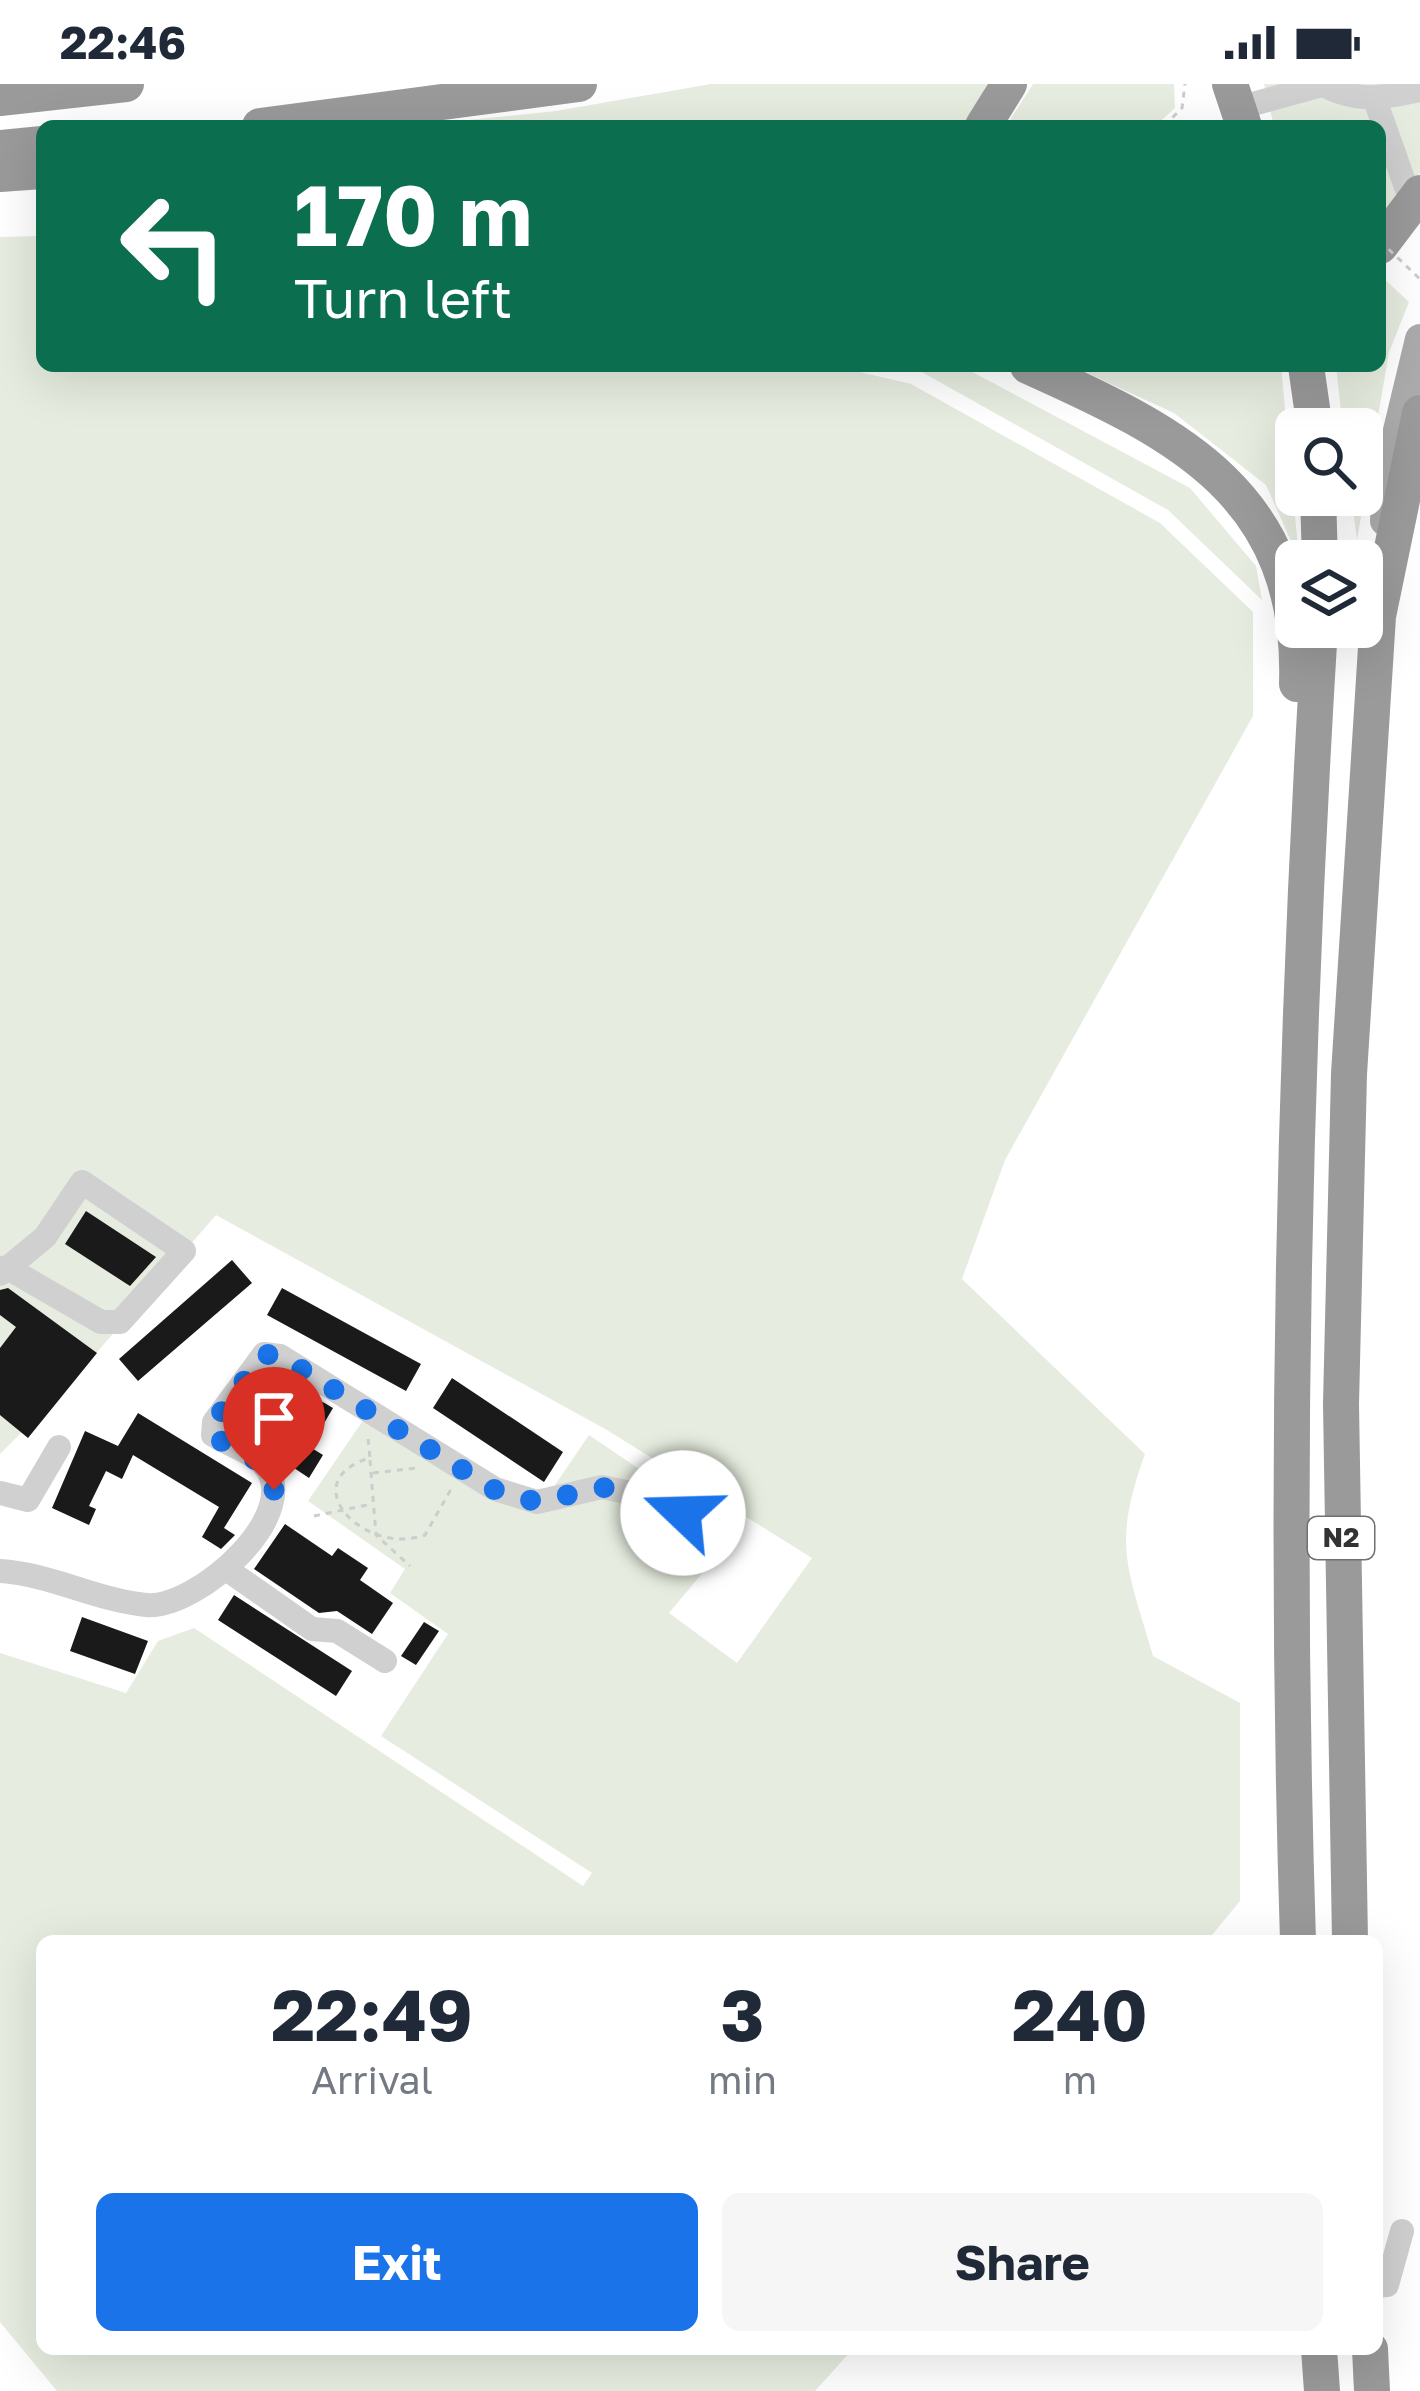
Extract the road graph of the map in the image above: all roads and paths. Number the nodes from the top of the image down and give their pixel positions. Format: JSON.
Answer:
{"nodes":[{"id":1,"x":126,"y":84,"type":"edge"},
{"id":2,"x":579,"y":84,"type":"edge"},
{"id":3,"x":1009,"y":84,"type":"edge"},
{"id":4,"x":1185,"y":84,"type":"edge"},
{"id":5,"x":1322,"y":84,"type":"edge"},
{"id":6,"x":1420,"y":90,"type":"edge"},
{"id":7,"x":0,"y":98,"type":"edge"},
{"id":8,"x":1376,"y":100,"type":"junction"},
{"id":9,"x":1234,"y":105,"type":"edge"},
{"id":10,"x":306,"y":120,"type":"edge"},
{"id":11,"x":987,"y":120,"type":"edge"},
{"id":12,"x":1170,"y":120,"type":"edge"},
{"id":13,"x":1384,"y":120,"type":"edge"},
{"id":14,"x":1386,"y":124,"type":"edge"},
{"id":15,"x":36,"y":145,"type":"edge"},
{"id":16,"x":0,"y":148,"type":"edge"},
{"id":17,"x":36,"y":171,"type":"edge"},
{"id":18,"x":0,"y":174,"type":"edge"},
{"id":19,"x":1413,"y":190,"type":"edge"},
{"id":20,"x":1386,"y":233,"type":"edge"},
{"id":21,"x":1386,"y":248,"type":"edge"},
{"id":22,"x":1420,"y":279,"type":"edge"},
{"id":23,"x":1420,"y":338,"type":"edge"},
{"id":24,"x":1039,"y":372,"type":"edge"},
{"id":25,"x":1307,"y":372,"type":"edge"},
{"id":26,"x":1312,"y":408,"type":"edge"},
{"id":27,"x":1420,"y":413,"type":"edge"},
{"id":28,"x":1383,"y":544,"type":"edge"},
{"id":29,"x":1383,"y":592,"type":"edge"},
{"id":30,"x":1319,"y":648,"type":"edge"},
{"id":31,"x":1376,"y":648,"type":"edge"},
{"id":32,"x":1297,"y":1030,"type":"junction"},
{"id":33,"x":3,"y":1270,"type":"edge"},
{"id":34,"x":373,"y":1414,"type":"junction"},
{"id":35,"x":59,"y":1447,"type":"dead end"},
{"id":36,"x":370,"y":1458,"type":"junction"},
{"id":37,"x":455,"y":1465,"type":"junction"},
{"id":38,"x":371,"y":1473,"type":"junction"},
{"id":39,"x":482,"y":1481,"type":"junction"},
{"id":40,"x":0,"y":1493,"type":"edge"},
{"id":41,"x":374,"y":1504,"type":"junction"},
{"id":42,"x":342,"y":1510,"type":"junction"},
{"id":43,"x":314,"y":1516,"type":"dead end"},
{"id":44,"x":710,"y":1526,"type":"dead end"},
{"id":45,"x":376,"y":1535,"type":"junction"},
{"id":46,"x":410,"y":1566,"type":"dead end"},
{"id":47,"x":0,"y":1571,"type":"edge"},
{"id":48,"x":229,"y":1571,"type":"junction"},
{"id":49,"x":386,"y":1661,"type":"dead end"},
{"id":50,"x":1298,"y":1935,"type":"edge"},
{"id":51,"x":1350,"y":1935,"type":"edge"},
{"id":52,"x":1402,"y":2231,"type":"dead end"},
{"id":53,"x":1383,"y":2285,"type":"edge"},
{"id":54,"x":1319,"y":2355,"type":"edge"},
{"id":55,"x":1322,"y":2391,"type":"edge"}],
"edges":[{"from":1,"to":7,"type":"highway"},
{"from":2,"to":10,"type":"highway"},
{"from":3,"to":11,"type":"highway"},
{"from":4,"to":12,"type":"path"},
{"from":5,"to":8,"type":"lane"},
{"from":5,"to":9,"type":"lane"},
{"from":6,"to":8,"type":"lane"},
{"from":8,"to":13,"type":"lane"},
{"from":14,"to":19,"type":"lane"},
{"from":15,"to":16,"type":"highway"},
{"from":17,"to":18,"type":"highway"},
{"from":19,"to":20,"type":"highway"},
{"from":21,"to":22,"type":"path","bridge":true},
{"from":23,"to":28,"type":"main road"},
{"from":24,"to":32,"type":"highway"},
{"from":25,"to":26,"type":"highway"},
{"from":27,"to":29,"type":"highway"},
{"from":30,"to":32,"type":"highway","number":"N2"},
{"from":31,"to":51,"type":"highway","number":"N2"},
{"from":32,"to":50,"type":"highway","number":"N2"},
{"from":33,"to":33,"type":"lane"},
{"from":34,"to":36,"type":"path"},
{"from":34,"to":37,"type":"lane"},
{"from":34,"to":48,"type":"lane"},
{"from":35,"to":40,"type":"lane"},
{"from":36,"to":38,"type":"path"},
{"from":36,"to":42,"type":"path"},
{"from":37,"to":38,"type":"path"},
{"from":37,"to":39,"type":"lane"},
{"from":38,"to":41,"type":"path"},
{"from":39,"to":44,"type":"lane"},
{"from":39,"to":45,"type":"path"},
{"from":41,"to":42,"type":"path"},
{"from":41,"to":45,"type":"path"},
{"from":42,"to":43,"type":"path"},
{"from":42,"to":45,"type":"path"},
{"from":45,"to":46,"type":"path"},
{"from":47,"to":48,"type":"lane"},
{"from":48,"to":49,"type":"lane"},
{"from":52,"to":53,"type":"lane"},
{"from":54,"to":55,"type":"highway"}]}
